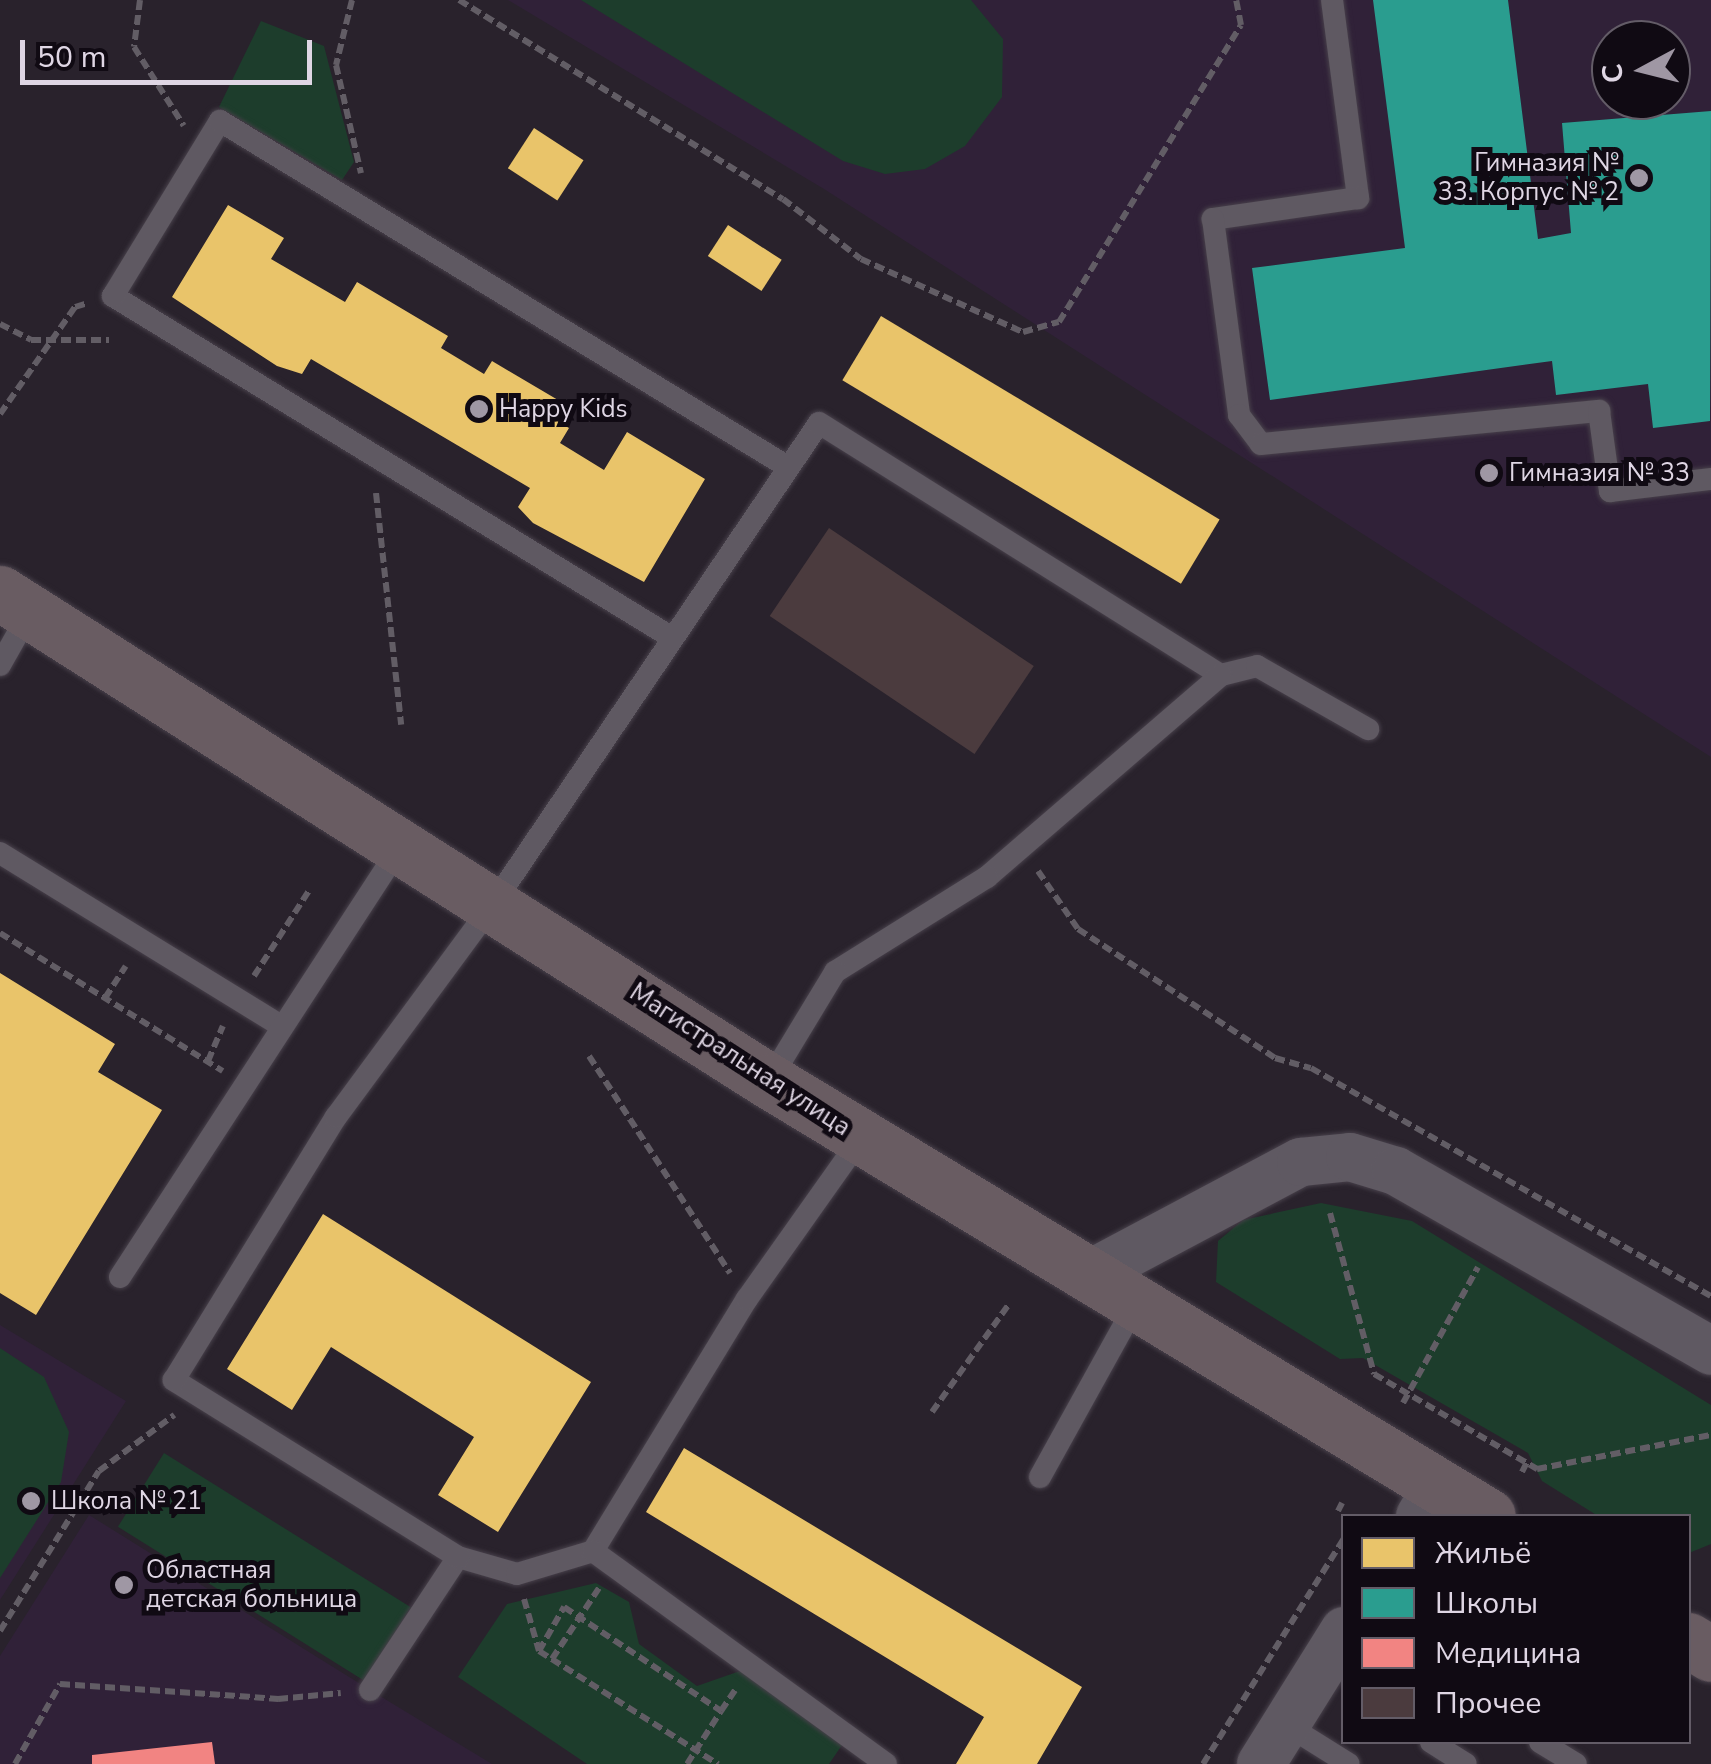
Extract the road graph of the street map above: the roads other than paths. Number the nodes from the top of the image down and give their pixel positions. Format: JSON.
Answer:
{"nodes":[{"id":1,"x":1332,"y":0,"type":"edge"},
{"id":2,"x":788,"y":467,"type":"junction"},
{"id":3,"x":1711,"y":479,"type":"edge"},
{"id":4,"x":15,"y":603,"type":"edge"},
{"id":5,"x":671,"y":637,"type":"junction"},
{"id":6,"x":0,"y":665,"type":"edge"},
{"id":7,"x":1221,"y":675,"type":"junction"},
{"id":8,"x":1368,"y":729,"type":"dead end"},
{"id":9,"x":402,"y":844,"type":"junction"},
{"id":10,"x":0,"y":853,"type":"edge"},
{"id":11,"x":495,"y":901,"type":"junction"},
{"id":12,"x":281,"y":1026,"type":"junction"},
{"id":13,"x":770,"y":1082,"type":"junction"},
{"id":14,"x":861,"y":1138,"type":"junction"},
{"id":15,"x":1090,"y":1274,"type":"junction"},
{"id":16,"x":120,"y":1277,"type":"dead end"},
{"id":17,"x":1137,"y":1302,"type":"junction"},
{"id":18,"x":1711,"y":1351,"type":"edge"},
{"id":19,"x":1040,"y":1477,"type":"dead end"},
{"id":20,"x":1429,"y":1501,"type":"edge"},
{"id":21,"x":1480,"y":1514,"type":"edge"},
{"id":22,"x":593,"y":1552,"type":"junction"},
{"id":23,"x":458,"y":1557,"type":"junction"},
{"id":24,"x":1335,"y":1662,"type":"edge"},
{"id":25,"x":370,"y":1690,"type":"road end"},
{"id":26,"x":1285,"y":1724,"type":"junction"},
{"id":27,"x":1434,"y":1744,"type":"edge"},
{"id":28,"x":1543,"y":1744,"type":"edge"},
{"id":29,"x":886,"y":1764,"type":"edge"},
{"id":30,"x":1261,"y":1764,"type":"edge"},
{"id":31,"x":1349,"y":1764,"type":"edge"},
{"id":32,"x":1466,"y":1764,"type":"edge"},
{"id":33,"x":1576,"y":1764,"type":"edge"}],
"edges":[{"from":1,"to":3,"type":"lane"},
{"from":2,"to":5,"type":"lane"},
{"from":2,"to":5,"type":"lane"},
{"from":2,"to":7,"type":"lane"},
{"from":4,"to":6,"type":"lane"},
{"from":4,"to":9,"type":"highway","name":"Магистральная улица"},
{"from":5,"to":11,"type":"lane"},
{"from":7,"to":8,"type":"lane"},
{"from":7,"to":13,"type":"lane"},
{"from":9,"to":11,"type":"highway","name":"Магистральная улица"},
{"from":9,"to":12,"type":"lane"},
{"from":10,"to":12,"type":"lane"},
{"from":11,"to":13,"type":"highway","name":"Магистральная улица"},
{"from":11,"to":23,"type":"lane"},
{"from":12,"to":16,"type":"lane"},
{"from":13,"to":14,"type":"highway","name":"Магистральная улица"},
{"from":14,"to":15,"type":"highway","name":"Магистральная улица"},
{"from":14,"to":22,"type":"lane"},
{"from":15,"to":17,"type":"highway","name":"Магистральная улица"},
{"from":15,"to":18,"type":"street"},
{"from":17,"to":19,"type":"lane"},
{"from":17,"to":20,"type":"highway","name":"Магистральная улица"},
{"from":20,"to":21,"type":"highway","name":"Магистральная улица"},
{"from":22,"to":23,"type":"lane"},
{"from":22,"to":29,"type":"lane"},
{"from":23,"to":25,"type":"lane"},
{"from":24,"to":26,"type":"street"},
{"from":26,"to":30,"type":"street"},
{"from":26,"to":31,"type":"lane"},
{"from":27,"to":32,"type":"lane"},
{"from":28,"to":33,"type":"lane"}]}
